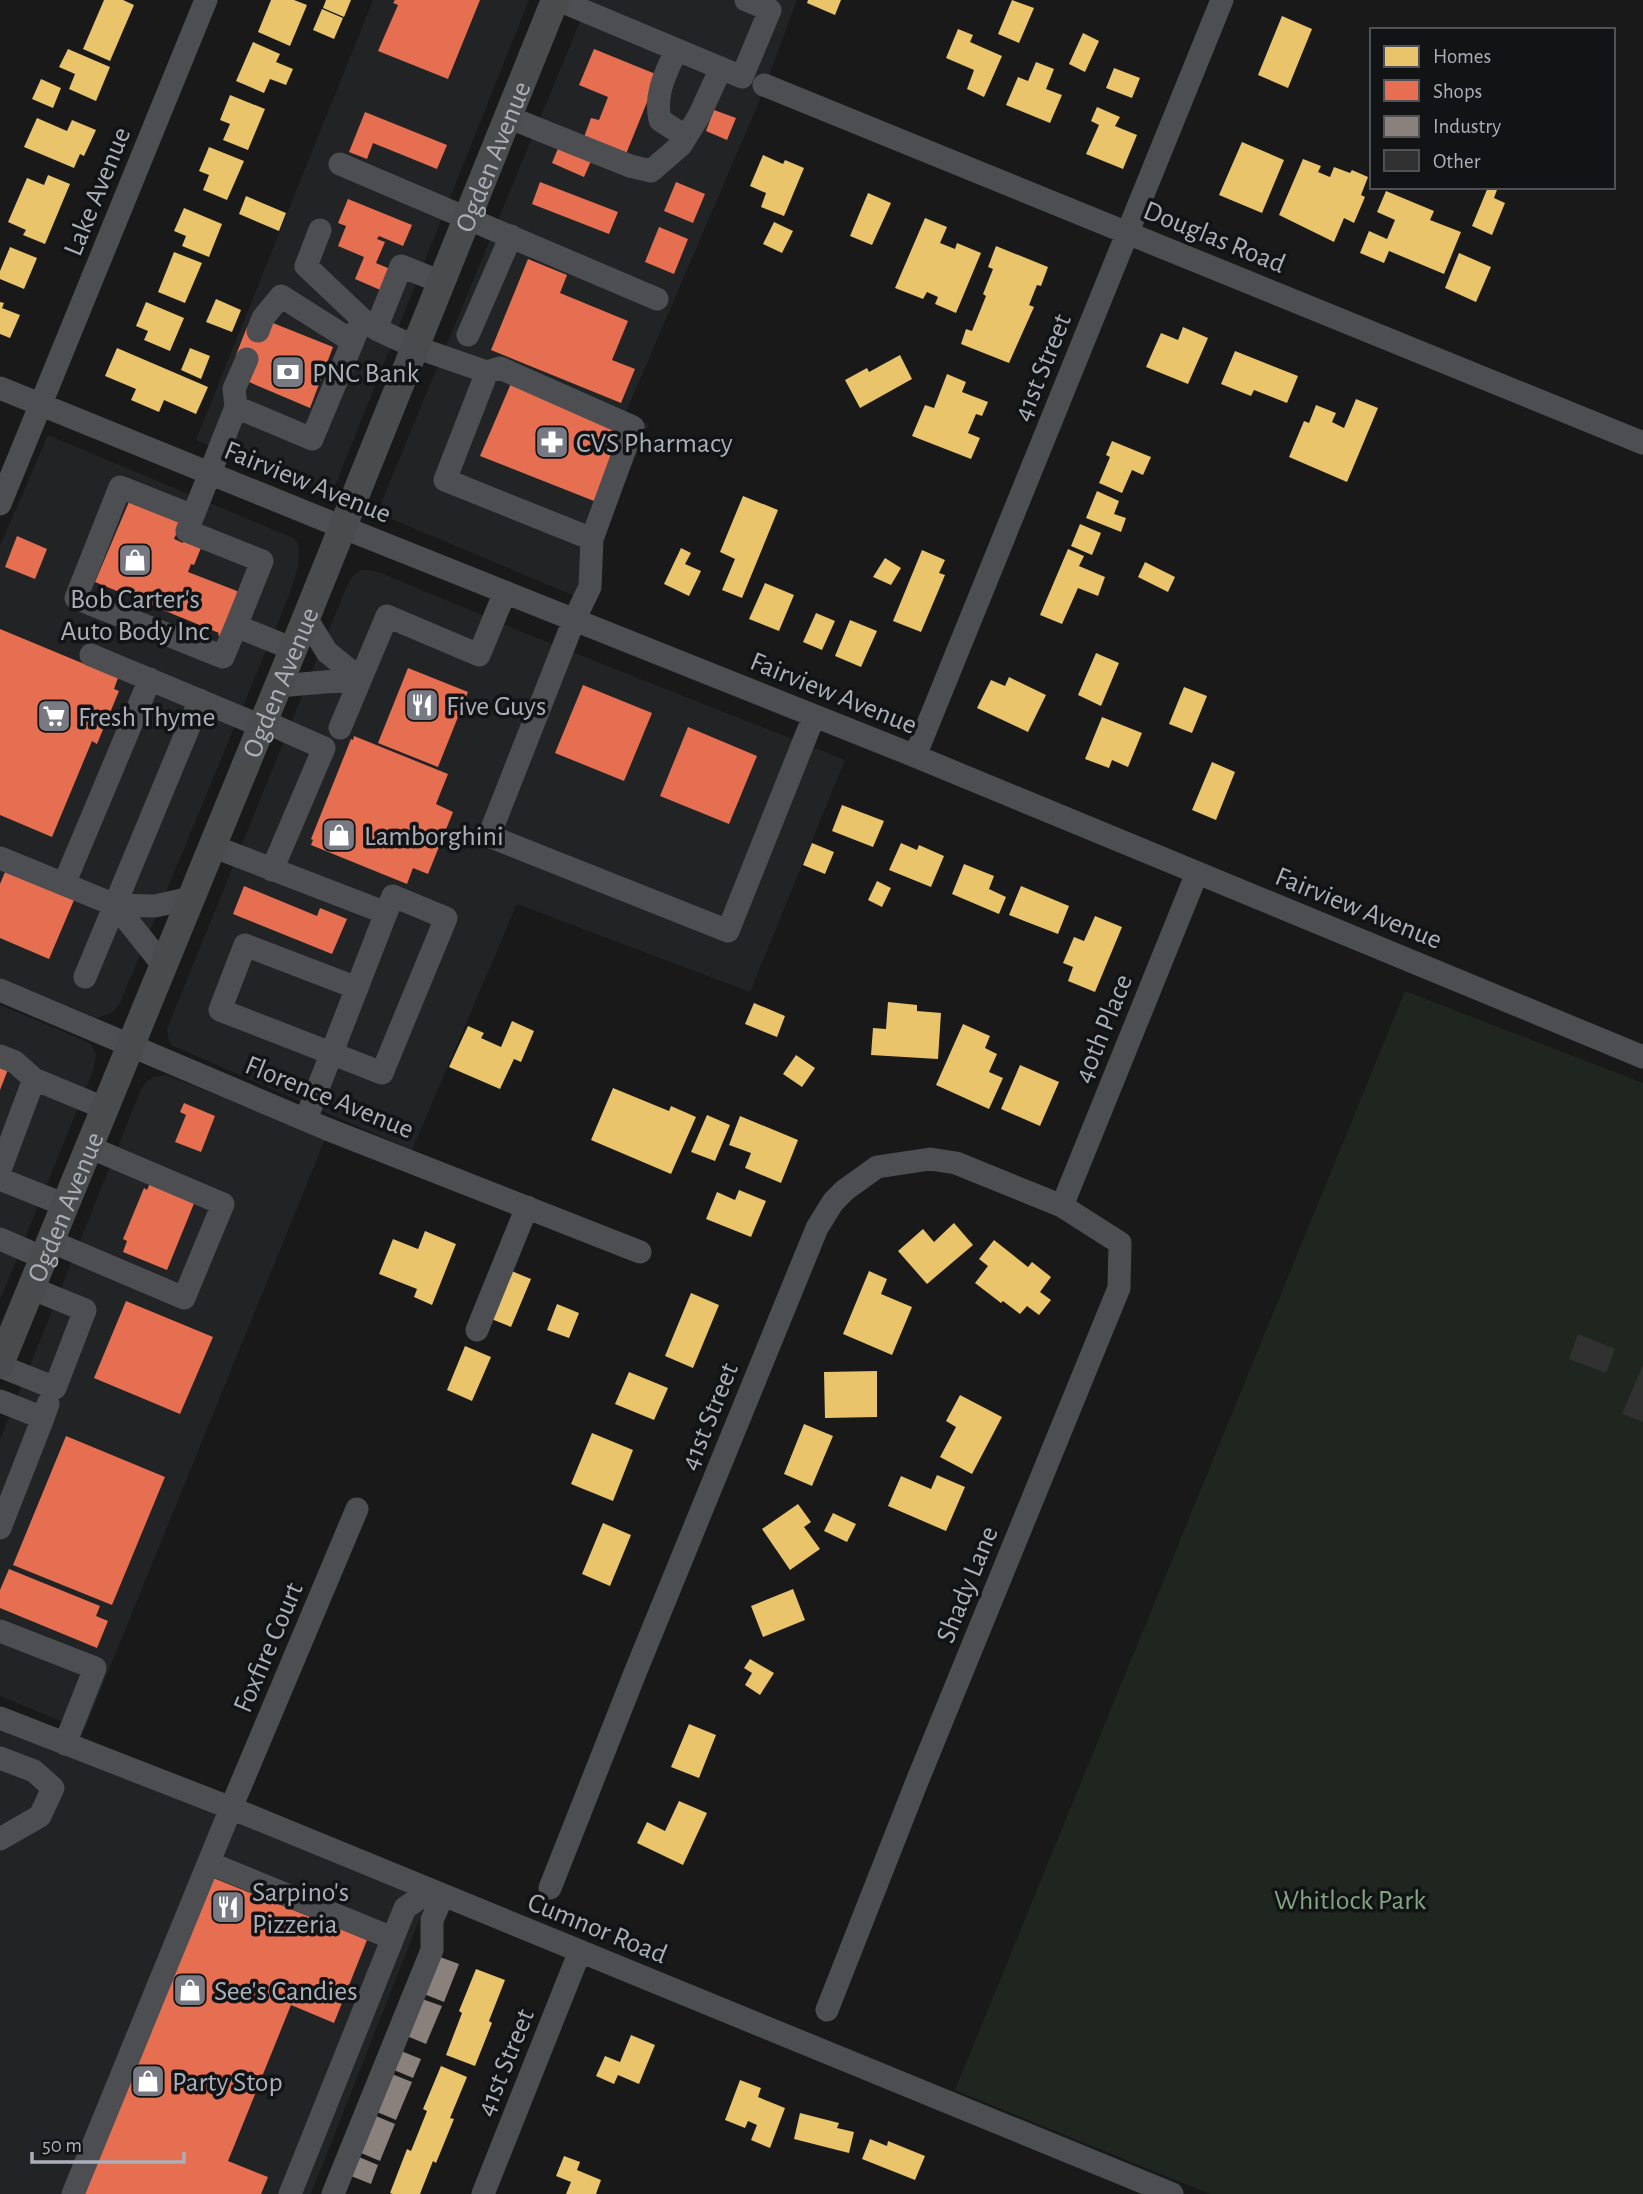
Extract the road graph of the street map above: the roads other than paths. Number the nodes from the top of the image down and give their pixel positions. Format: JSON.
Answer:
{"nodes":[{"id":1,"x":206,"y":0,"type":"edge"},
{"id":2,"x":556,"y":0,"type":"edge"},
{"id":3,"x":746,"y":0,"type":"edge"},
{"id":4,"x":1222,"y":0,"type":"edge"},
{"id":5,"x":676,"y":50,"type":"junction"},
{"id":6,"x":721,"y":68,"type":"junction"},
{"id":7,"x":753,"y":81,"type":"junction"},
{"id":8,"x":508,"y":117,"type":"junction"},
{"id":9,"x":686,"y":137,"type":"junction"},
{"id":10,"x":340,"y":164,"type":"dead end"},
{"id":11,"x":467,"y":217,"type":"junction"},
{"id":12,"x":320,"y":230,"type":"dead end"},
{"id":13,"x":1128,"y":233,"type":"junction"},
{"id":14,"x":511,"y":236,"type":"junction"},
{"id":15,"x":441,"y":282,"type":"junction"},
{"id":16,"x":657,"y":299,"type":"dead end"},
{"id":17,"x":369,"y":324,"type":"junction"},
{"id":18,"x":258,"y":331,"type":"dead end"},
{"id":19,"x":468,"y":335,"type":"dead end"},
{"id":20,"x":352,"y":341,"type":"junction"},
{"id":21,"x":415,"y":347,"type":"junction"},
{"id":22,"x":247,"y":359,"type":"dead end"},
{"id":23,"x":487,"y":373,"type":"junction"},
{"id":24,"x":0,"y":388,"type":"edge"},
{"id":25,"x":41,"y":405,"type":"junction"},
{"id":26,"x":236,"y":407,"type":"junction"},
{"id":27,"x":1643,"y":443,"type":"edge"},
{"id":28,"x":210,"y":474,"type":"junction"},
{"id":29,"x":0,"y":505,"type":"edge"},
{"id":30,"x":193,"y":516,"type":"junction"},
{"id":31,"x":342,"y":527,"type":"junction"},
{"id":32,"x":592,"y":539,"type":"junction"},
{"id":33,"x":505,"y":592,"type":"junction"},
{"id":34,"x":306,"y":618,"type":"junction"},
{"id":35,"x":574,"y":620,"type":"junction"},
{"id":36,"x":236,"y":626,"type":"junction"},
{"id":37,"x":293,"y":649,"type":"junction"},
{"id":38,"x":91,"y":655,"type":"dead end"},
{"id":39,"x":149,"y":679,"type":"junction"},
{"id":40,"x":360,"y":679,"type":"junction"},
{"id":41,"x":278,"y":686,"type":"junction"},
{"id":42,"x":200,"y":700,"type":"junction"},
{"id":43,"x":814,"y":716,"type":"junction"},
{"id":44,"x":262,"y":723,"type":"junction"},
{"id":45,"x":340,"y":728,"type":"dead end"},
{"id":46,"x":915,"y":756,"type":"junction"},
{"id":47,"x":212,"y":846,"type":"junction"},
{"id":48,"x":0,"y":858,"type":"edge"},
{"id":49,"x":272,"y":870,"type":"junction"},
{"id":50,"x":1197,"y":873,"type":"junction"},
{"id":51,"x":64,"y":884,"type":"junction"},
{"id":52,"x":191,"y":898,"type":"junction"},
{"id":53,"x":114,"y":905,"type":"junction"},
{"id":54,"x":386,"y":913,"type":"junction"},
{"id":55,"x":163,"y":965,"type":"junction"},
{"id":56,"x":85,"y":976,"type":"dead end"},
{"id":57,"x":357,"y":988,"type":"junction"},
{"id":58,"x":0,"y":990,"type":"edge"},
{"id":59,"x":130,"y":1044,"type":"junction"},
{"id":60,"x":331,"y":1054,"type":"junction"},
{"id":61,"x":0,"y":1056,"type":"edge"},
{"id":62,"x":1643,"y":1057,"type":"edge"},
{"id":63,"x":34,"y":1079,"type":"junction"},
{"id":64,"x":104,"y":1108,"type":"junction"},
{"id":65,"x":306,"y":1119,"type":"junction"},
{"id":66,"x":89,"y":1147,"type":"junction"},
{"id":67,"x":0,"y":1170,"type":"edge"},
{"id":68,"x":0,"y":1179,"type":"edge"},
{"id":69,"x":65,"y":1205,"type":"junction"},
{"id":70,"x":1062,"y":1206,"type":"junction"},
{"id":71,"x":527,"y":1207,"type":"junction"},
{"id":72,"x":0,"y":1239,"type":"edge"},
{"id":73,"x":47,"y":1249,"type":"junction"},
{"id":74,"x":640,"y":1252,"type":"dead end"},
{"id":75,"x":31,"y":1288,"type":"junction"},
{"id":76,"x":7,"y":1326,"type":"edge"},
{"id":77,"x":477,"y":1330,"type":"dead end"},
{"id":78,"x":0,"y":1365,"type":"edge"},
{"id":79,"x":54,"y":1388,"type":"junction"},
{"id":80,"x":0,"y":1401,"type":"edge"},
{"id":81,"x":43,"y":1418,"type":"junction"},
{"id":82,"x":357,"y":1509,"type":"dead end"},
{"id":83,"x":0,"y":1528,"type":"edge"},
{"id":84,"x":0,"y":1631,"type":"edge"},
{"id":85,"x":0,"y":1718,"type":"edge"},
{"id":86,"x":65,"y":1744,"type":"junction"},
{"id":87,"x":0,"y":1758,"type":"edge"},
{"id":88,"x":231,"y":1808,"type":"junction"},
{"id":89,"x":0,"y":1839,"type":"edge"},
{"id":90,"x":209,"y":1863,"type":"junction"},
{"id":91,"x":550,"y":1888,"type":"dead end"},
{"id":92,"x":437,"y":1893,"type":"junction"},
{"id":93,"x":392,"y":1938,"type":"junction"},
{"id":94,"x":580,"y":1951,"type":"junction"},
{"id":95,"x":827,"y":2010,"type":"dead end"},
{"id":96,"x":73,"y":2194,"type":"edge"},
{"id":97,"x":290,"y":2194,"type":"edge"},
{"id":98,"x":334,"y":2194,"type":"edge"},
{"id":99,"x":483,"y":2194,"type":"edge"},
{"id":100,"x":1172,"y":2194,"type":"edge"}],
"edges":[{"from":1,"to":25,"type":"street","name":"Lake Avenue"},
{"from":2,"to":5,"type":"street","name":"Douglas Road"},
{"from":2,"to":8,"type":"main road","name":"Ogden Avenue"},
{"from":3,"to":7,"type":"street"},
{"from":4,"to":13,"type":"street","name":"41st Street"},
{"from":5,"to":6,"type":"street","name":"Douglas Road"},
{"from":5,"to":9,"type":"street"},
{"from":6,"to":7,"type":"street","name":"Douglas Road"},
{"from":6,"to":9,"type":"street"},
{"from":7,"to":13,"type":"street","name":"Douglas Road"},
{"from":8,"to":9,"type":"street"},
{"from":8,"to":11,"type":"main road","name":"Ogden Avenue"},
{"from":10,"to":11,"type":"street"},
{"from":11,"to":14,"type":"street"},
{"from":11,"to":15,"type":"main road","name":"Ogden Avenue"},
{"from":12,"to":17,"type":"street"},
{"from":13,"to":27,"type":"street","name":"Douglas Road"},
{"from":13,"to":46,"type":"street","name":"41st Street"},
{"from":14,"to":16,"type":"street"},
{"from":14,"to":19,"type":"street"},
{"from":15,"to":17,"type":"street"},
{"from":15,"to":21,"type":"main road","name":"Ogden Avenue"},
{"from":17,"to":20,"type":"street"},
{"from":17,"to":21,"type":"street"},
{"from":18,"to":20,"type":"street"},
{"from":20,"to":26,"type":"street"},
{"from":21,"to":23,"type":"street"},
{"from":21,"to":31,"type":"main road","name":"Ogden Avenue"},
{"from":22,"to":26,"type":"street"},
{"from":23,"to":32,"type":"street"},
{"from":23,"to":32,"type":"street"},
{"from":24,"to":25,"type":"street","name":"Fairview Avenue"},
{"from":25,"to":28,"type":"street","name":"Fairview Avenue"},
{"from":25,"to":29,"type":"street","name":"Lake Avenue"},
{"from":26,"to":28,"type":"street"},
{"from":28,"to":30,"type":"street"},
{"from":28,"to":31,"type":"street","name":"Fairview Avenue"},
{"from":30,"to":36,"type":"street"},
{"from":30,"to":36,"type":"street"},
{"from":31,"to":33,"type":"street","name":"Fairview Avenue"},
{"from":31,"to":34,"type":"main road","name":"Ogden Avenue"},
{"from":32,"to":35,"type":"street"},
{"from":33,"to":35,"type":"street","name":"Fairview Avenue"},
{"from":33,"to":40,"type":"street"},
{"from":34,"to":37,"type":"main road","name":"Ogden Avenue"},
{"from":34,"to":40,"type":"street"},
{"from":35,"to":43,"type":"street","name":"Fairview Avenue"},
{"from":35,"to":43,"type":"street"},
{"from":36,"to":37,"type":"street"},
{"from":37,"to":41,"type":"main road","name":"Ogden Avenue"},
{"from":38,"to":39,"type":"street"},
{"from":39,"to":42,"type":"street"},
{"from":39,"to":51,"type":"street"},
{"from":40,"to":41,"type":"street"},
{"from":40,"to":45,"type":"street"},
{"from":41,"to":44,"type":"main road","name":"Ogden Avenue"},
{"from":42,"to":44,"type":"street"},
{"from":42,"to":53,"type":"street"},
{"from":43,"to":46,"type":"street","name":"Fairview Avenue"},
{"from":44,"to":47,"type":"main road","name":"Ogden Avenue"},
{"from":44,"to":49,"type":"street"},
{"from":46,"to":50,"type":"street","name":"Fairview Avenue"},
{"from":47,"to":49,"type":"street"},
{"from":47,"to":52,"type":"main road","name":"Ogden Avenue"},
{"from":48,"to":51,"type":"street"},
{"from":49,"to":54,"type":"street"},
{"from":50,"to":62,"type":"street","name":"Fairview Avenue"},
{"from":50,"to":70,"type":"street","name":"40th Place"},
{"from":51,"to":53,"type":"street"},
{"from":52,"to":53,"type":"street"},
{"from":52,"to":55,"type":"main road","name":"Ogden Avenue"},
{"from":53,"to":55,"type":"street"},
{"from":53,"to":56,"type":"street"},
{"from":54,"to":57,"type":"street"},
{"from":54,"to":60,"type":"street"},
{"from":55,"to":59,"type":"main road","name":"Ogden Avenue"},
{"from":57,"to":60,"type":"street"},
{"from":57,"to":60,"type":"street"},
{"from":58,"to":59,"type":"street","name":"Florence Avenue"},
{"from":59,"to":64,"type":"main road","name":"Ogden Avenue"},
{"from":59,"to":65,"type":"street","name":"Florence Avenue"},
{"from":60,"to":65,"type":"street"},
{"from":61,"to":63,"type":"street"},
{"from":63,"to":64,"type":"street"},
{"from":63,"to":67,"type":"street"},
{"from":64,"to":66,"type":"main road","name":"Ogden Avenue"},
{"from":65,"to":71,"type":"street","name":"Florence Avenue"},
{"from":66,"to":69,"type":"main road","name":"Ogden Avenue"},
{"from":66,"to":73,"type":"street"},
{"from":68,"to":69,"type":"street"},
{"from":69,"to":73,"type":"main road","name":"Ogden Avenue"},
{"from":70,"to":91,"type":"street","name":"41st Street"},
{"from":70,"to":95,"type":"street","name":"Shady Lane"},
{"from":71,"to":74,"type":"street","name":"Florence Avenue"},
{"from":71,"to":77,"type":"street"},
{"from":72,"to":73,"type":"street"},
{"from":73,"to":75,"type":"main road","name":"Ogden Avenue"},
{"from":75,"to":76,"type":"main road","name":"Ogden Avenue"},
{"from":75,"to":79,"type":"street"},
{"from":76,"to":78,"type":"main road","name":"Ogden Avenue"},
{"from":78,"to":79,"type":"street"},
{"from":79,"to":81,"type":"street"},
{"from":80,"to":81,"type":"street"},
{"from":81,"to":83,"type":"street"},
{"from":82,"to":88,"type":"street","name":"Foxfire Court"},
{"from":84,"to":86,"type":"street"},
{"from":85,"to":86,"type":"street","name":"Cumnor Road"},
{"from":86,"to":88,"type":"street","name":"Cumnor Road"},
{"from":87,"to":89,"type":"street"},
{"from":88,"to":90,"type":"street","name":"Foxfire Court"},
{"from":88,"to":92,"type":"street","name":"Cumnor Road"},
{"from":90,"to":93,"type":"street"},
{"from":90,"to":96,"type":"street","name":"Foxfire Court"},
{"from":92,"to":93,"type":"street"},
{"from":92,"to":94,"type":"street","name":"Cumnor Road"},
{"from":92,"to":98,"type":"street"},
{"from":93,"to":97,"type":"street"},
{"from":94,"to":99,"type":"street","name":"41st Street"},
{"from":94,"to":100,"type":"street","name":"Cumnor Road"}]}
